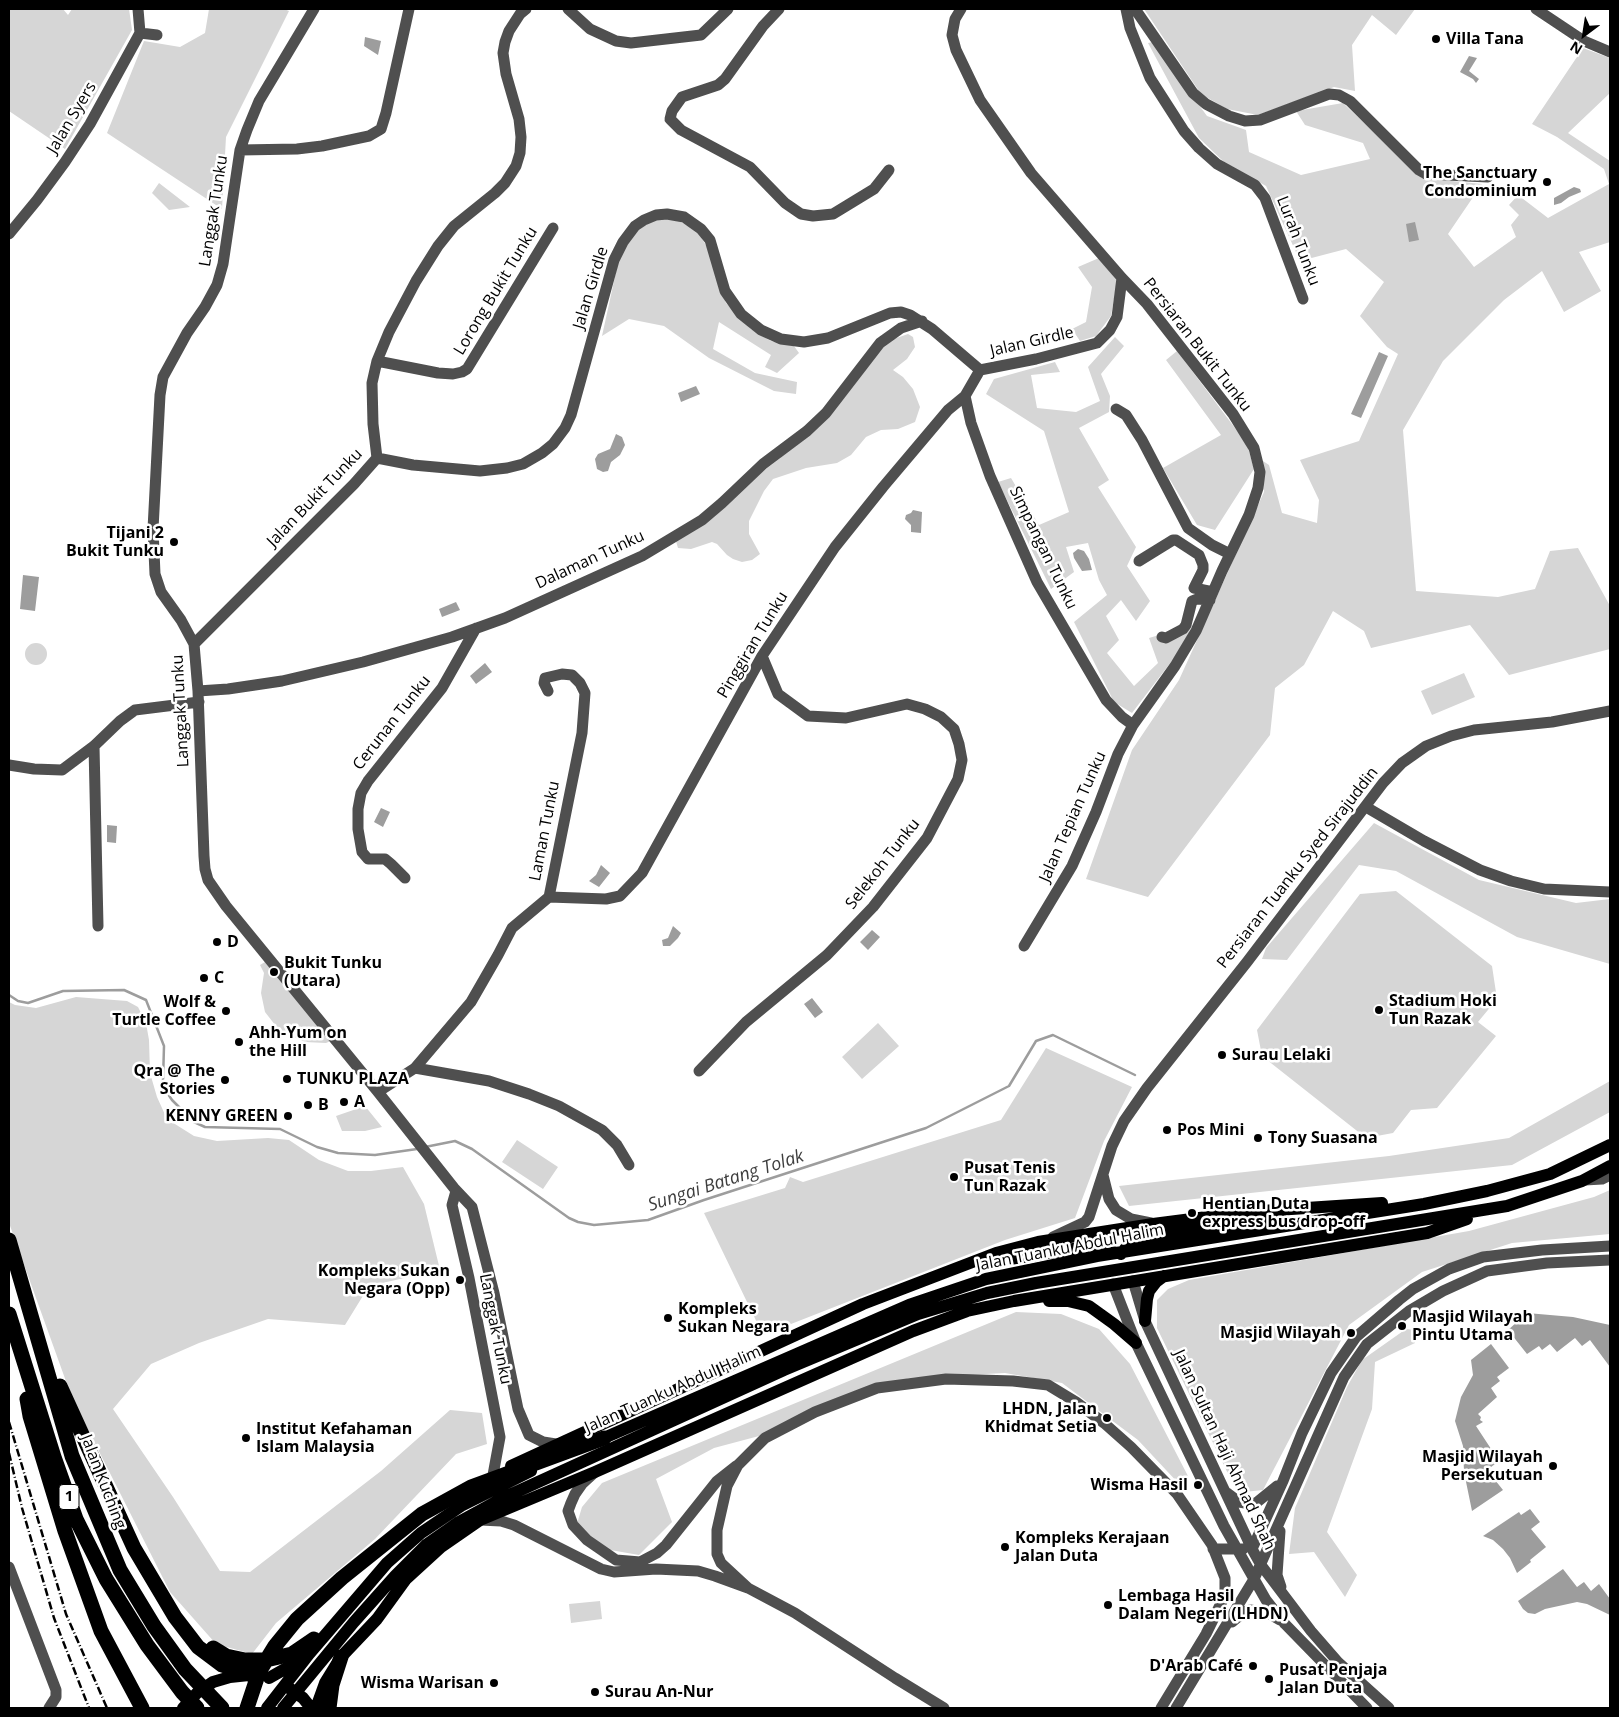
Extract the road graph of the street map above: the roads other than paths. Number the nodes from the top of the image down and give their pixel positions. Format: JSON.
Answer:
{"nodes":[{"id":1,"x":138,"y":9,"type":"edge"},
{"id":2,"x":314,"y":9,"type":"edge"},
{"id":3,"x":408,"y":9,"type":"edge"},
{"id":4,"x":526,"y":9,"type":"edge"},
{"id":5,"x":568,"y":9,"type":"edge"},
{"id":6,"x":728,"y":9,"type":"edge"},
{"id":7,"x":780,"y":9,"type":"edge"},
{"id":8,"x":960,"y":9,"type":"edge"},
{"id":9,"x":1126,"y":9,"type":"edge"},
{"id":10,"x":1135,"y":9,"type":"edge"},
{"id":11,"x":1536,"y":9,"type":"edge"},
{"id":12,"x":140,"y":33,"type":"junction"},
{"id":13,"x":157,"y":35,"type":"dead end"},
{"id":14,"x":1610,"y":52,"type":"edge"},
{"id":15,"x":240,"y":150,"type":"junction"},
{"id":16,"x":889,"y":170,"type":"dead end"},
{"id":17,"x":1488,"y":177,"type":"dead end"},
{"id":18,"x":553,"y":228,"type":"dead end"},
{"id":19,"x":9,"y":234,"type":"edge"},
{"id":20,"x":1122,"y":278,"type":"junction"},
{"id":21,"x":1302,"y":299,"type":"dead end"},
{"id":22,"x":922,"y":321,"type":"junction"},
{"id":23,"x":377,"y":361,"type":"junction"},
{"id":24,"x":980,"y":370,"type":"junction"},
{"id":25,"x":965,"y":396,"type":"junction"},
{"id":26,"x":1116,"y":409,"type":"dead end"},
{"id":27,"x":377,"y":458,"type":"junction"},
{"id":28,"x":1230,"y":554,"type":"junction"},
{"id":29,"x":1139,"y":561,"type":"dead end"},
{"id":30,"x":1194,"y":588,"type":"junction"},
{"id":31,"x":1212,"y":596,"type":"junction"},
{"id":32,"x":1192,"y":601,"type":"junction"},
{"id":33,"x":476,"y":628,"type":"junction"},
{"id":34,"x":1162,"y":637,"type":"dead end"},
{"id":35,"x":194,"y":644,"type":"junction"},
{"id":36,"x":762,"y":656,"type":"junction"},
{"id":37,"x":548,"y":691,"type":"dead end"},
{"id":38,"x":198,"y":696,"type":"junction"},
{"id":39,"x":1610,"y":711,"type":"edge"},
{"id":40,"x":1133,"y":725,"type":"junction"},
{"id":41,"x":94,"y":746,"type":"junction"},
{"id":42,"x":9,"y":765,"type":"edge"},
{"id":43,"x":1366,"y":807,"type":"junction"},
{"id":44,"x":405,"y":878,"type":"dead end"},
{"id":45,"x":1610,"y":892,"type":"edge"},
{"id":46,"x":549,"y":897,"type":"junction"},
{"id":47,"x":98,"y":926,"type":"dead end"},
{"id":48,"x":1024,"y":946,"type":"dead end"},
{"id":49,"x":415,"y":1068,"type":"junction"},
{"id":50,"x":699,"y":1071,"type":"dead end"},
{"id":51,"x":378,"y":1092,"type":"junction"},
{"id":52,"x":1610,"y":1145,"type":"edge"},
{"id":53,"x":629,"y":1165,"type":"dead end"},
{"id":54,"x":1610,"y":1166,"type":"edge"},
{"id":55,"x":1103,"y":1175,"type":"junction"},
{"id":56,"x":1610,"y":1175,"type":"edge"},
{"id":57,"x":1582,"y":1181,"type":"junction"},
{"id":58,"x":456,"y":1191,"type":"junction"},
{"id":59,"x":1488,"y":1191,"type":"junction"},
{"id":60,"x":1382,"y":1203,"type":"junction"},
{"id":61,"x":1507,"y":1206,"type":"junction"},
{"id":62,"x":1153,"y":1224,"type":"junction"},
{"id":63,"x":1177,"y":1232,"type":"junction"},
{"id":64,"x":9,"y":1240,"type":"edge"},
{"id":65,"x":1610,"y":1246,"type":"edge"},
{"id":66,"x":1039,"y":1248,"type":"junction"},
{"id":67,"x":1120,"y":1255,"type":"junction"},
{"id":68,"x":1610,"y":1260,"type":"edge"},
{"id":69,"x":1190,"y":1272,"type":"junction"},
{"id":70,"x":1164,"y":1276,"type":"junction"},
{"id":71,"x":1134,"y":1281,"type":"junction"},
{"id":72,"x":1113,"y":1284,"type":"junction"},
{"id":73,"x":1048,"y":1296,"type":"junction"},
{"id":74,"x":1014,"y":1301,"type":"junction"},
{"id":75,"x":863,"y":1304,"type":"junction"},
{"id":76,"x":914,"y":1309,"type":"junction"},
{"id":77,"x":9,"y":1314,"type":"edge"},
{"id":78,"x":1145,"y":1322,"type":"junction"},
{"id":79,"x":887,"y":1327,"type":"junction"},
{"id":80,"x":38,"y":1337,"type":"junction"},
{"id":81,"x":16,"y":1338,"type":"junction"},
{"id":82,"x":1136,"y":1343,"type":"junction"},
{"id":83,"x":677,"y":1410,"type":"junction"},
{"id":84,"x":707,"y":1423,"type":"junction"},
{"id":85,"x":604,"y":1438,"type":"junction"},
{"id":86,"x":556,"y":1444,"type":"junction"},
{"id":87,"x":738,"y":1465,"type":"junction"},
{"id":88,"x":595,"y":1472,"type":"junction"},
{"id":89,"x":492,"y":1475,"type":"junction"},
{"id":90,"x":1283,"y":1481,"type":"junction"},
{"id":91,"x":1226,"y":1492,"type":"junction"},
{"id":92,"x":480,"y":1520,"type":"junction"},
{"id":93,"x":1281,"y":1522,"type":"junction"},
{"id":94,"x":1224,"y":1526,"type":"junction"},
{"id":95,"x":1213,"y":1547,"type":"junction"},
{"id":96,"x":1236,"y":1548,"type":"junction"},
{"id":97,"x":1252,"y":1549,"type":"junction"},
{"id":98,"x":1261,"y":1565,"type":"junction"},
{"id":99,"x":9,"y":1567,"type":"edge"},
{"id":100,"x":1254,"y":1579,"type":"junction"},
{"id":101,"x":748,"y":1588,"type":"junction"},
{"id":102,"x":1284,"y":1596,"type":"junction"},
{"id":103,"x":175,"y":1617,"type":"junction"},
{"id":104,"x":1285,"y":1624,"type":"junction"},
{"id":105,"x":1225,"y":1629,"type":"junction"},
{"id":106,"x":314,"y":1639,"type":"junction"},
{"id":107,"x":341,"y":1657,"type":"junction"},
{"id":108,"x":252,"y":1675,"type":"junction"},
{"id":109,"x":270,"y":1678,"type":"junction"},
{"id":110,"x":895,"y":1678,"type":"junction"},
{"id":111,"x":51,"y":1706,"type":"edge"},
{"id":112,"x":142,"y":1708,"type":"edge"},
{"id":113,"x":183,"y":1708,"type":"edge"},
{"id":114,"x":197,"y":1708,"type":"edge"},
{"id":115,"x":222,"y":1708,"type":"edge"},
{"id":116,"x":247,"y":1708,"type":"edge"},
{"id":117,"x":267,"y":1708,"type":"edge"},
{"id":118,"x":283,"y":1708,"type":"edge"},
{"id":119,"x":311,"y":1708,"type":"edge"},
{"id":120,"x":316,"y":1708,"type":"edge"},
{"id":121,"x":329,"y":1708,"type":"edge"},
{"id":122,"x":929,"y":1708,"type":"edge"},
{"id":123,"x":944,"y":1708,"type":"edge"},
{"id":124,"x":1161,"y":1708,"type":"edge"},
{"id":125,"x":1176,"y":1708,"type":"edge"},
{"id":126,"x":1367,"y":1708,"type":"edge"},
{"id":127,"x":1389,"y":1708,"type":"edge"}],
"edges":[{"from":1,"to":12,"type":"street"},
{"from":2,"to":15,"type":"street","name":"Langgak Tunku"},
{"from":3,"to":15,"type":"street"},
{"from":4,"to":23,"type":"street","name":"Jalan Bukit Tunku"},
{"from":5,"to":6,"type":"street"},
{"from":7,"to":16,"type":"street"},
{"from":8,"to":20,"type":"street","name":"Persiaran Bukit Tunku"},
{"from":9,"to":21,"type":"street","name":"Lurah Tunku"},
{"from":10,"to":17,"type":"street"},
{"from":11,"to":14,"type":"street"},
{"from":12,"to":13,"type":"street"},
{"from":12,"to":19,"type":"street","name":"Jalan Syers"},
{"from":15,"to":35,"type":"street","name":"Langgak Tunku"},
{"from":18,"to":23,"type":"street","name":"Lorong Bukit Tunku"},
{"from":20,"to":24,"type":"street","name":"Jalan Girdle"},
{"from":20,"to":28,"type":"street","name":"Persiaran Bukit Tunku"},
{"from":22,"to":24,"type":"street","name":"Jalan Girdle"},
{"from":22,"to":27,"type":"street","name":"Jalan Girdle"},
{"from":22,"to":33,"type":"street","name":"Dalaman Tunku"},
{"from":23,"to":27,"type":"street","name":"Jalan Bukit Tunku"},
{"from":24,"to":25,"type":"street","name":"Pinggiran Tunku"},
{"from":25,"to":36,"type":"street","name":"Pinggiran Tunku"},
{"from":25,"to":40,"type":"street","name":"Simpangan Tunku"},
{"from":26,"to":28,"type":"street"},
{"from":27,"to":35,"type":"street","name":"Jalan Bukit Tunku"},
{"from":28,"to":31,"type":"street","name":"Persiaran Bukit Tunku"},
{"from":29,"to":30,"type":"street"},
{"from":30,"to":31,"type":"street"},
{"from":30,"to":32,"type":"street"},
{"from":31,"to":32,"type":"street"},
{"from":31,"to":40,"type":"street","name":"Persiaran Bukit Tunku"},
{"from":32,"to":34,"type":"street"},
{"from":33,"to":38,"type":"street","name":"Dalaman Tunku"},
{"from":33,"to":44,"type":"street","name":"Cerunan Tunku"},
{"from":35,"to":38,"type":"street","name":"Langgak Tunku"},
{"from":36,"to":46,"type":"street","name":"Pinggiran Tunku"},
{"from":36,"to":50,"type":"street","name":"Selekoh Tunku"},
{"from":37,"to":46,"type":"street","name":"Laman Tunku"},
{"from":38,"to":41,"type":"street","name":"Dalaman Tunku"},
{"from":38,"to":51,"type":"street","name":"Langgak Tunku"},
{"from":39,"to":43,"type":"street","name":"Persiaran Tuanku Syed Sirajuddin"},
{"from":40,"to":48,"type":"street","name":"Jalan Tepian Tunku"},
{"from":41,"to":42,"type":"street","name":"Dalaman Tunku"},
{"from":41,"to":47,"type":"street"},
{"from":43,"to":45,"type":"street"},
{"from":43,"to":55,"type":"street","name":"Persiaran Tuanku Syed Sirajuddin"},
{"from":46,"to":49,"type":"street","name":"Laman Tunku"},
{"from":49,"to":51,"type":"street","name":"Laman Tunku"},
{"from":49,"to":53,"type":"street"},
{"from":51,"to":58,"type":"street","name":"Langgak Tunku"},
{"from":52,"to":59,"type":"main road","name":"Jalan Tuanku Abdul Halim"},
{"from":54,"to":57,"type":"main road","name":"Jalan Tuanku Abdul Halim"},
{"from":55,"to":62,"type":"street"},
{"from":55,"to":66,"type":"street","name":"Persiaran Tuanku Syed Sirajuddin"},
{"from":56,"to":57,"type":"street"},
{"from":57,"to":61,"type":"main road","name":"Jalan Tuanku Abdul Halim"},
{"from":58,"to":86,"type":"street","name":"Langgak Tunku"},
{"from":58,"to":89,"type":"street","name":"Langgak Tunku"},
{"from":59,"to":60,"type":"main road"},
{"from":59,"to":76,"type":"main road","name":"Jalan Tuanku Abdul Halim"},
{"from":60,"to":62,"type":"main road","name":"Jalan Tuanku Abdul Halim"},
{"from":60,"to":63,"type":"main road"},
{"from":61,"to":69,"type":"main road"},
{"from":61,"to":76,"type":"main road","name":"Jalan Tuanku Abdul Halim"},
{"from":62,"to":66,"type":"main road","name":"Jalan Tuanku Abdul Halim"},
{"from":63,"to":67,"type":"main road"},
{"from":63,"to":69,"type":"main road"},
{"from":64,"to":80,"type":"highway","name":"Jalan Kuching","number":"1"},
{"from":65,"to":90,"type":"street"},
{"from":66,"to":67,"type":"main road"},
{"from":66,"to":73,"type":"main road"},
{"from":66,"to":75,"type":"main road","name":"Jalan Tuanku Abdul Halim"},
{"from":67,"to":71,"type":"main road"},
{"from":67,"to":72,"type":"main road"},
{"from":68,"to":93,"type":"street"},
{"from":69,"to":70,"type":"main road"},
{"from":70,"to":71,"type":"main road"},
{"from":70,"to":78,"type":"main road"},
{"from":71,"to":72,"type":"main road"},
{"from":71,"to":78,"type":"street","name":"Jalan Sultan Haji Ahmad Shah"},
{"from":72,"to":73,"type":"main road"},
{"from":72,"to":82,"type":"street","name":"Jalan Sultan Haji Ahmad Shah"},
{"from":73,"to":74,"type":"main road"},
{"from":74,"to":82,"type":"main road"},
{"from":74,"to":84,"type":"main road"},
{"from":75,"to":83,"type":"main road"},
{"from":75,"to":86,"type":"main road","name":"Jalan Tuanku Abdul Halim"},
{"from":76,"to":79,"type":"main road","name":"Jalan Tuanku Abdul Halim"},
{"from":76,"to":83,"type":"main road","name":"Jalan Tuanku Abdul Halim"},
{"from":77,"to":81,"type":"highway","number":"1"},
{"from":78,"to":91,"type":"street","name":"Jalan Sultan Haji Ahmad Shah"},
{"from":79,"to":83,"type":"main road","name":"Jalan Tuanku Abdul Halim"},
{"from":79,"to":84,"type":"main road"},
{"from":80,"to":103,"type":"highway"},
{"from":80,"to":115,"type":"highway","name":"Jalan Kuching","number":"1"},
{"from":81,"to":112,"type":"highway"},
{"from":81,"to":114,"type":"highway","number":"1"},
{"from":82,"to":94,"type":"street","name":"Jalan Sultan Haji Ahmad Shah"},
{"from":83,"to":85,"type":"main road","name":"Jalan Tuanku Abdul Halim"},
{"from":83,"to":118,"type":"main road","name":"Jalan Tuanku Abdul Halim"},
{"from":84,"to":88,"type":"main road"},
{"from":85,"to":116,"type":"highway"},
{"from":85,"to":117,"type":"main road","name":"Jalan Tuanku Abdul Halim"},
{"from":86,"to":89,"type":"main road","name":"Jalan Tuanku Abdul Halim"},
{"from":87,"to":88,"type":"street"},
{"from":87,"to":95,"type":"street"},
{"from":87,"to":101,"type":"street"},
{"from":88,"to":92,"type":"main road"},
{"from":89,"to":106,"type":"main road","name":"Jalan Tuanku Abdul Halim"},
{"from":90,"to":91,"type":"street"},
{"from":90,"to":97,"type":"street"},
{"from":91,"to":97,"type":"street","name":"Jalan Sultan Haji Ahmad Shah"},
{"from":92,"to":101,"type":"street"},
{"from":92,"to":107,"type":"main road"},
{"from":93,"to":98,"type":"street"},
{"from":93,"to":102,"type":"street"},
{"from":94,"to":95,"type":"street"},
{"from":94,"to":96,"type":"street","name":"Jalan Sultan Haji Ahmad Shah"},
{"from":95,"to":96,"type":"street"},
{"from":95,"to":124,"type":"street"},
{"from":96,"to":97,"type":"street"},
{"from":96,"to":100,"type":"street","name":"Jalan Sultan Haji Ahmad Shah"},
{"from":97,"to":98,"type":"street","name":"Jalan Sultan Haji Ahmad Shah"},
{"from":98,"to":100,"type":"street"},
{"from":98,"to":102,"type":"street","name":"Jalan Sultan Haji Ahmad Shah"},
{"from":99,"to":111,"type":"street"},
{"from":100,"to":104,"type":"street","name":"Jalan Sultan Haji Ahmad Shah"},
{"from":100,"to":105,"type":"street"},
{"from":101,"to":110,"type":"street"},
{"from":102,"to":127,"type":"street","name":"Jalan Sultan Haji Ahmad Shah"},
{"from":103,"to":106,"type":"highway"},
{"from":103,"to":108,"type":"highway"},
{"from":104,"to":105,"type":"street"},
{"from":104,"to":126,"type":"street","name":"Jalan Sultan Haji Ahmad Shah"},
{"from":105,"to":125,"type":"street"},
{"from":106,"to":107,"type":"main road"},
{"from":106,"to":109,"type":"main road","name":"Jalan Tuanku Abdul Halim"},
{"from":107,"to":120,"type":"main road"},
{"from":107,"to":121,"type":"highway"},
{"from":108,"to":109,"type":"main road"},
{"from":108,"to":113,"type":"main road"},
{"from":109,"to":119,"type":"main road"},
{"from":110,"to":122,"type":"street"},
{"from":110,"to":123,"type":"street"}]}
